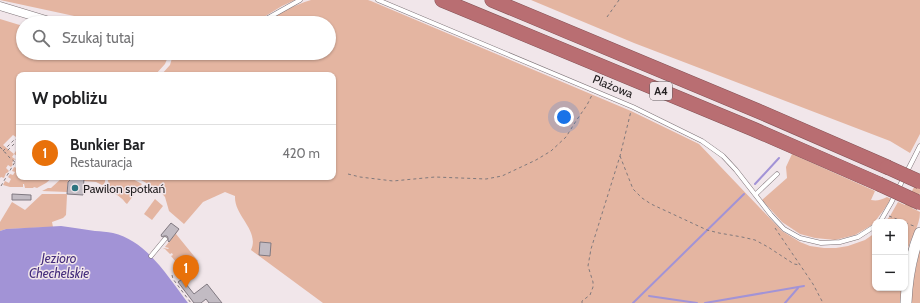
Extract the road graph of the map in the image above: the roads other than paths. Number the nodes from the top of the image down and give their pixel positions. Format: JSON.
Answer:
{"nodes":[{"id":1,"x":300,"y":0,"type":"edge"},
{"id":2,"x":378,"y":0,"type":"edge"},
{"id":3,"x":442,"y":0,"type":"edge"},
{"id":4,"x":492,"y":0,"type":"edge"},
{"id":5,"x":0,"y":6,"type":"edge"},
{"id":6,"x":33,"y":16,"type":"edge"},
{"id":7,"x":271,"y":16,"type":"edge"},
{"id":8,"x":920,"y":146,"type":"edge"},
{"id":9,"x":777,"y":174,"type":"dead end"},
{"id":10,"x":920,"y":182,"type":"edge"},
{"id":11,"x":756,"y":194,"type":"junction"},
{"id":12,"x":920,"y":203,"type":"edge"},
{"id":13,"x":882,"y":219,"type":"edge"},
{"id":14,"x":872,"y":228,"type":"edge"},
{"id":15,"x":919,"y":235,"type":"edge"},
{"id":16,"x":165,"y":239,"type":"dead end"},
{"id":17,"x":151,"y":256,"type":"dead end"},
{"id":18,"x":906,"y":303,"type":"edge"}],
"edges":[{"from":1,"to":7,"type":"lane"},
{"from":2,"to":11,"type":"lane","name":"Plażowa"},
{"from":3,"to":12,"type":"highway","number":"A4","bridge":true},
{"from":4,"to":10,"type":"highway","number":"A4","bridge":true},
{"from":5,"to":6,"type":"street"},
{"from":8,"to":13,"type":"lane"},
{"from":9,"to":11,"type":"lane"},
{"from":11,"to":14,"type":"lane","name":"Plażowa"},
{"from":15,"to":18,"type":"street"},
{"from":16,"to":17,"type":"lane"}]}
